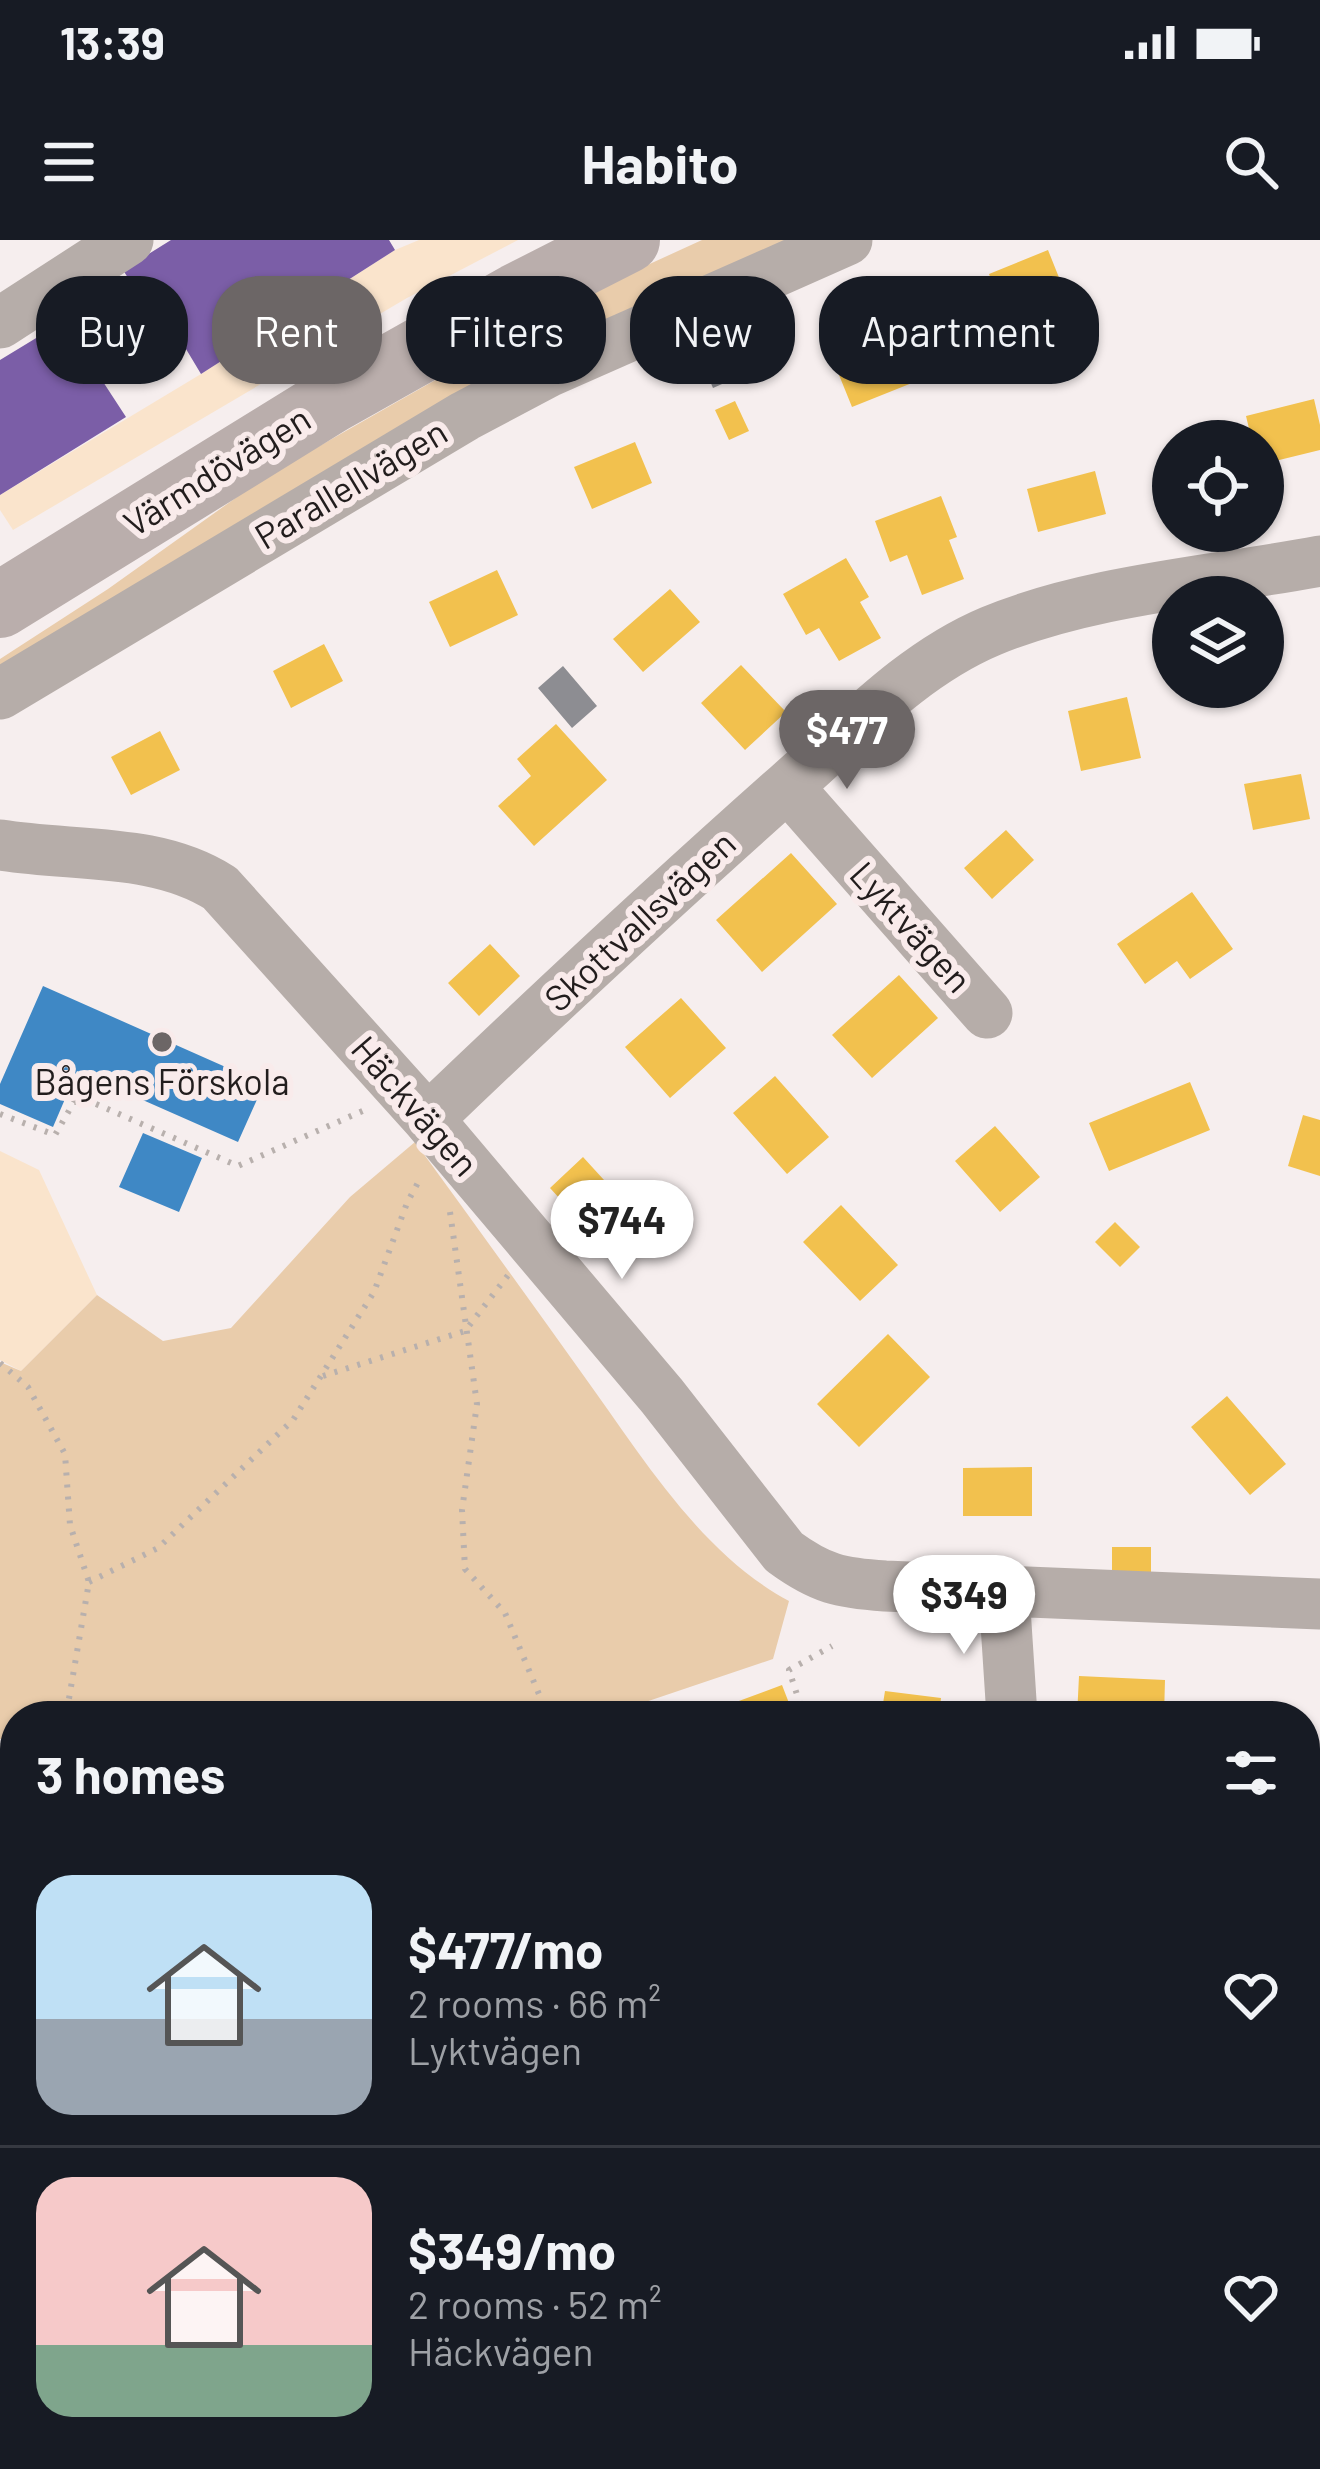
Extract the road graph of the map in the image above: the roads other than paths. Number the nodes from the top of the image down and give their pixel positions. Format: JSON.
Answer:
{"nodes":[{"id":1,"x":128,"y":240,"type":"edge"},
{"id":2,"x":628,"y":240,"type":"edge"},
{"id":3,"x":847,"y":240,"type":"edge"},
{"id":4,"x":0,"y":322,"type":"edge"},
{"id":5,"x":1320,"y":561,"type":"edge"},
{"id":6,"x":0,"y":605,"type":"edge"},
{"id":7,"x":0,"y":694,"type":"edge"},
{"id":8,"x":788,"y":787,"type":"junction"},
{"id":9,"x":0,"y":844,"type":"edge"},
{"id":10,"x":987,"y":1013,"type":"dead end"},
{"id":11,"x":425,"y":1116,"type":"junction"},
{"id":12,"x":1004,"y":1593,"type":"junction"},
{"id":13,"x":1320,"y":1604,"type":"edge"},
{"id":14,"x":1011,"y":1701,"type":"edge"}],
"edges":[{"from":1,"to":4,"type":"street"},
{"from":2,"to":6,"type":"main road","name":"Värmdövägen"},
{"from":3,"to":7,"type":"street","name":"Parallellvägen"},
{"from":5,"to":8,"type":"street","name":"Skottvallsvägen"},
{"from":8,"to":10,"type":"street","name":"Lyktvägen"},
{"from":8,"to":11,"type":"street","name":"Skottvallsvägen"},
{"from":9,"to":11,"type":"street","name":"Häckvägen"},
{"from":11,"to":12,"type":"street","name":"Häckvägen"},
{"from":12,"to":13,"type":"street","name":"Häckvägen"},
{"from":12,"to":14,"type":"street"}]}
